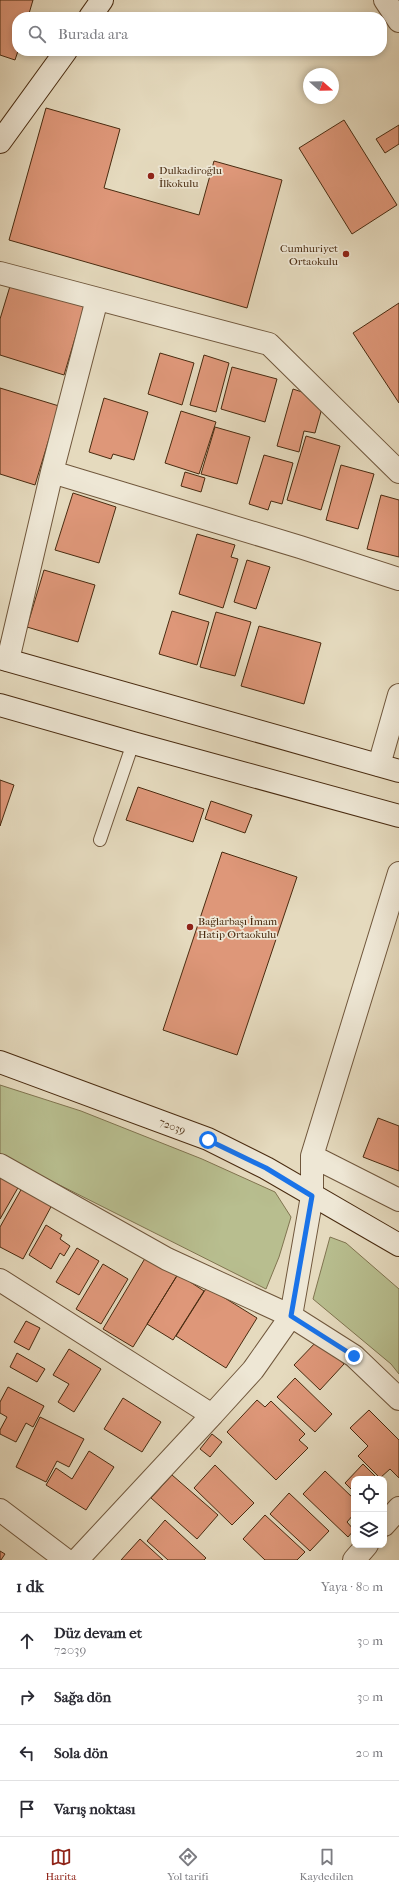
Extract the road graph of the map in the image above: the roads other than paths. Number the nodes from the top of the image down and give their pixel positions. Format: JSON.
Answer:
{"nodes":[{"id":1,"x":102,"y":0,"type":"edge"},
{"id":2,"x":385,"y":0,"type":"edge"},
{"id":3,"x":94,"y":12,"type":"edge"},
{"id":4,"x":399,"y":21,"type":"edge"},
{"id":5,"x":62,"y":56,"type":"edge"},
{"id":6,"x":0,"y":142,"type":"edge"},
{"id":7,"x":0,"y":273,"type":"edge"},
{"id":8,"x":97,"y":299,"type":"junction"},
{"id":9,"x":52,"y":472,"type":"junction"},
{"id":10,"x":399,"y":472,"type":"edge"},
{"id":11,"x":399,"y":579,"type":"edge"},
{"id":12,"x":4,"y":659,"type":"edge"},
{"id":13,"x":399,"y":695,"type":"edge"},
{"id":14,"x":0,"y":705,"type":"edge"},
{"id":15,"x":133,"y":744,"type":"junction"},
{"id":16,"x":389,"y":768,"type":"edge"},
{"id":17,"x":399,"y":816,"type":"edge"},
{"id":18,"x":100,"y":840,"type":"dead end"},
{"id":19,"x":399,"y":873,"type":"edge"},
{"id":20,"x":0,"y":1062,"type":"edge"},
{"id":21,"x":312,"y":1156,"type":"junction"},
{"id":22,"x":0,"y":1165,"type":"edge"},
{"id":23,"x":312,"y":1196,"type":"junction"},
{"id":24,"x":399,"y":1200,"type":"edge"},
{"id":25,"x":399,"y":1245,"type":"edge"},
{"id":26,"x":0,"y":1280,"type":"edge"},
{"id":27,"x":291,"y":1316,"type":"junction"},
{"id":28,"x":399,"y":1399,"type":"edge"},
{"id":29,"x":212,"y":1414,"type":"junction"},
{"id":30,"x":399,"y":1508,"type":"edge"},
{"id":31,"x":0,"y":1510,"type":"edge"},
{"id":32,"x":387,"y":1522,"type":"edge"},
{"id":33,"x":364,"y":1548,"type":"edge"},
{"id":34,"x":66,"y":1560,"type":"edge"},
{"id":35,"x":77,"y":1560,"type":"edge"},
{"id":36,"x":354,"y":1560,"type":"edge"}],
"edges":[{"from":1,"to":3,"type":"street"},
{"from":2,"to":4,"type":"street"},
{"from":5,"to":6,"type":"street"},
{"from":7,"to":8,"type":"street"},
{"from":8,"to":9,"type":"street"},
{"from":8,"to":10,"type":"street"},
{"from":9,"to":11,"type":"street"},
{"from":9,"to":12,"type":"street"},
{"from":12,"to":16,"type":"street"},
{"from":13,"to":16,"type":"street"},
{"from":14,"to":15,"type":"street"},
{"from":15,"to":17,"type":"street"},
{"from":15,"to":18,"type":"lane"},
{"from":19,"to":21,"type":"street"},
{"from":20,"to":23,"type":"street","name":"72039"},
{"from":21,"to":23,"type":"street"},
{"from":21,"to":24,"type":"street"},
{"from":22,"to":27,"type":"street"},
{"from":23,"to":25,"type":"street","name":"72039"},
{"from":23,"to":27,"type":"street"},
{"from":26,"to":29,"type":"street"},
{"from":27,"to":28,"type":"street"},
{"from":27,"to":29,"type":"street"},
{"from":29,"to":35,"type":"street"},
{"from":30,"to":32,"type":"street"},
{"from":31,"to":34,"type":"street"},
{"from":33,"to":36,"type":"street"}]}
